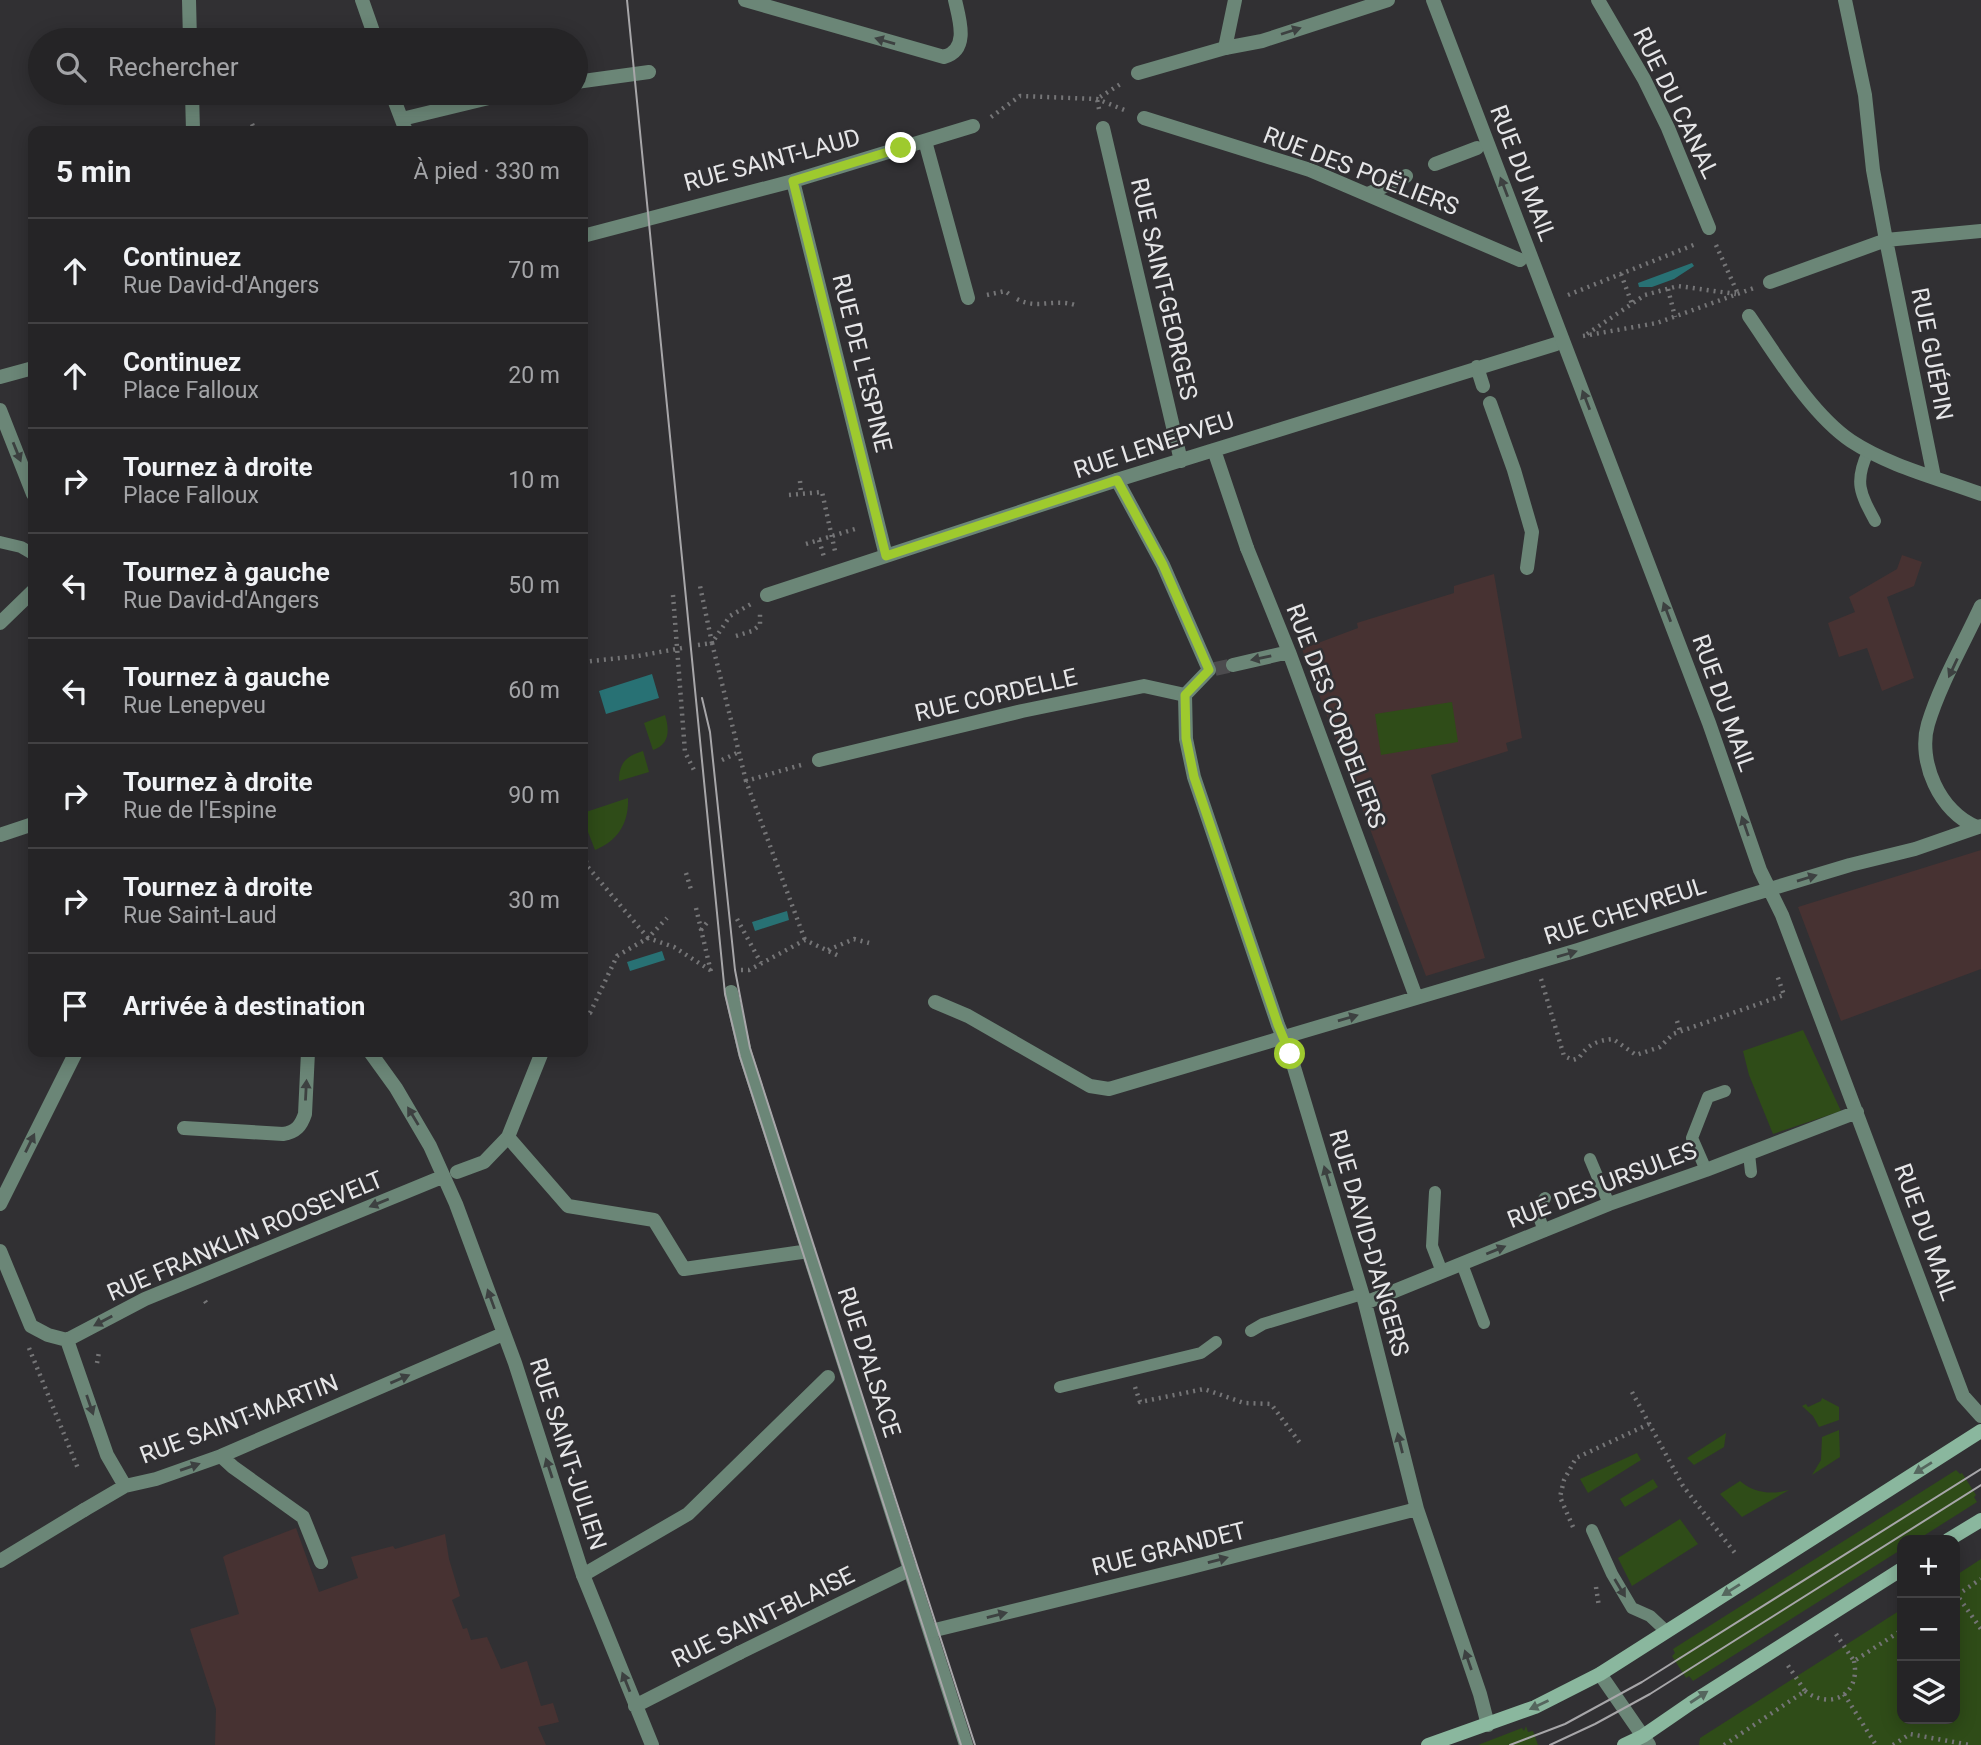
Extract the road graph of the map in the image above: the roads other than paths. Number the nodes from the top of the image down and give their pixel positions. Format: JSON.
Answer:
{"nodes":[{"id":1,"x":189,"y":0,"type":"edge"},
{"id":2,"x":362,"y":0,"type":"edge"},
{"id":3,"x":745,"y":0,"type":"edge"},
{"id":4,"x":955,"y":0,"type":"edge"},
{"id":5,"x":1235,"y":0,"type":"edge"},
{"id":6,"x":1388,"y":0,"type":"edge"},
{"id":7,"x":1433,"y":0,"type":"edge"},
{"id":8,"x":1598,"y":0,"type":"edge"},
{"id":9,"x":1845,"y":0,"type":"edge"},
{"id":10,"x":190,"y":28,"type":"edge"},
{"id":11,"x":372,"y":28,"type":"edge"},
{"id":12,"x":1225,"y":48,"type":"junction"},
{"id":13,"x":649,"y":72,"type":"dead end"},
{"id":14,"x":1138,"y":73,"type":"road end"},
{"id":15,"x":588,"y":80,"type":"edge"},
{"id":16,"x":192,"y":105,"type":"edge"},
{"id":17,"x":396,"y":105,"type":"edge"},
{"id":18,"x":470,"y":105,"type":"edge"},
{"id":19,"x":1144,"y":118,"type":"road end"},
{"id":20,"x":404,"y":125,"type":"edge"},
{"id":21,"x":193,"y":126,"type":"edge"},
{"id":22,"x":973,"y":126,"type":"road end"},
{"id":23,"x":1103,"y":128,"type":"dead end"},
{"id":24,"x":925,"y":141,"type":"junction"},
{"id":25,"x":1477,"y":149,"type":"dead end"},
{"id":26,"x":1435,"y":164,"type":"dead end"},
{"id":27,"x":1406,"y":176,"type":"dead end"},
{"id":28,"x":793,"y":181,"type":"junction"},
{"id":29,"x":1368,"y":194,"type":"junction"},
{"id":30,"x":1709,"y":228,"type":"road end"},
{"id":31,"x":1981,"y":231,"type":"edge"},
{"id":32,"x":588,"y":235,"type":"edge"},
{"id":33,"x":1886,"y":240,"type":"junction"},
{"id":34,"x":1520,"y":260,"type":"dead end"},
{"id":35,"x":1770,"y":282,"type":"road end"},
{"id":36,"x":968,"y":298,"type":"dead end"},
{"id":37,"x":1749,"y":316,"type":"road end"},
{"id":38,"x":1556,"y":344,"type":"dead end"},
{"id":39,"x":1476,"y":367,"type":"junction"},
{"id":40,"x":28,"y":369,"type":"edge"},
{"id":41,"x":0,"y":377,"type":"edge"},
{"id":42,"x":1483,"y":386,"type":"dead end"},
{"id":43,"x":1490,"y":403,"type":"dead end"},
{"id":44,"x":0,"y":410,"type":"edge"},
{"id":45,"x":1214,"y":450,"type":"junction"},
{"id":46,"x":1868,"y":452,"type":"junction"},
{"id":47,"x":1181,"y":461,"type":"junction"},
{"id":48,"x":1934,"y":477,"type":"junction"},
{"id":49,"x":1117,"y":480,"type":"junction"},
{"id":50,"x":28,"y":481,"type":"edge"},
{"id":51,"x":1981,"y":494,"type":"edge"},
{"id":52,"x":1875,"y":521,"type":"dead end"},
{"id":53,"x":0,"y":542,"type":"edge"},
{"id":54,"x":28,"y":551,"type":"edge"},
{"id":55,"x":886,"y":556,"type":"junction"},
{"id":56,"x":1527,"y":568,"type":"dead end"},
{"id":57,"x":28,"y":596,"type":"edge"},
{"id":58,"x":763,"y":597,"type":"road end"},
{"id":59,"x":1981,"y":606,"type":"edge"},
{"id":60,"x":0,"y":623,"type":"edge"},
{"id":61,"x":1289,"y":652,"type":"junction"},
{"id":62,"x":1233,"y":665,"type":"tunnel mouth"},
{"id":63,"x":1185,"y":695,"type":"junction"},
{"id":64,"x":819,"y":760,"type":"dead end"},
{"id":65,"x":28,"y":826,"type":"edge"},
{"id":66,"x":1979,"y":827,"type":"edge"},
{"id":67,"x":0,"y":835,"type":"edge"},
{"id":68,"x":1769,"y":890,"type":"junction"},
{"id":69,"x":731,"y":992,"type":"dead end"},
{"id":70,"x":1416,"y":998,"type":"junction"},
{"id":71,"x":935,"y":1002,"type":"dead end"},
{"id":72,"x":1283,"y":1038,"type":"junction"},
{"id":73,"x":74,"y":1057,"type":"edge"},
{"id":74,"x":308,"y":1057,"type":"edge"},
{"id":75,"x":374,"y":1057,"type":"edge"},
{"id":76,"x":540,"y":1057,"type":"edge"},
{"id":77,"x":1725,"y":1091,"type":"dead end"},
{"id":78,"x":1857,"y":1112,"type":"junction"},
{"id":79,"x":184,"y":1128,"type":"dead end"},
{"id":80,"x":508,"y":1137,"type":"junction"},
{"id":81,"x":1745,"y":1155,"type":"junction"},
{"id":82,"x":1590,"y":1160,"type":"dead end"},
{"id":83,"x":1706,"y":1170,"type":"junction"},
{"id":84,"x":1748,"y":1172,"type":"dead end"},
{"id":85,"x":450,"y":1174,"type":"junction"},
{"id":86,"x":1435,"y":1192,"type":"dead end"},
{"id":87,"x":1545,"y":1198,"type":"dead end"},
{"id":88,"x":0,"y":1204,"type":"edge"},
{"id":89,"x":1609,"y":1204,"type":"junction"},
{"id":90,"x":1544,"y":1231,"type":"junction"},
{"id":91,"x":0,"y":1251,"type":"edge"},
{"id":92,"x":809,"y":1251,"type":"junction"},
{"id":93,"x":1462,"y":1264,"type":"junction"},
{"id":94,"x":1442,"y":1272,"type":"junction"},
{"id":95,"x":1363,"y":1299,"type":"junction"},
{"id":96,"x":1484,"y":1323,"type":"dead end"},
{"id":97,"x":1251,"y":1331,"type":"dead end"},
{"id":98,"x":503,"y":1335,"type":"junction"},
{"id":99,"x":67,"y":1340,"type":"junction"},
{"id":100,"x":1216,"y":1342,"type":"dead end"},
{"id":101,"x":828,"y":1377,"type":"dead end"},
{"id":102,"x":1060,"y":1387,"type":"dead end"},
{"id":103,"x":1981,"y":1416,"type":"edge"},
{"id":104,"x":1981,"y":1431,"type":"edge"},
{"id":105,"x":221,"y":1456,"type":"junction"},
{"id":106,"x":125,"y":1486,"type":"junction"},
{"id":107,"x":1417,"y":1509,"type":"junction"},
{"id":108,"x":1981,"y":1520,"type":"edge"},
{"id":109,"x":1592,"y":1530,"type":"dead end"},
{"id":110,"x":1956,"y":1535,"type":"edge"},
{"id":111,"x":0,"y":1561,"type":"edge"},
{"id":112,"x":321,"y":1562,"type":"dead end"},
{"id":113,"x":911,"y":1569,"type":"junction"},
{"id":114,"x":1897,"y":1572,"type":"edge"},
{"id":115,"x":583,"y":1575,"type":"junction"},
{"id":116,"x":1666,"y":1630,"type":"junction"},
{"id":117,"x":931,"y":1631,"type":"junction"},
{"id":118,"x":1600,"y":1674,"type":"junction"},
{"id":119,"x":635,"y":1706,"type":"junction"},
{"id":120,"x":1488,"y":1725,"type":"junction"},
{"id":121,"x":1644,"y":1742,"type":"edge"},
{"id":122,"x":652,"y":1745,"type":"edge"},
{"id":123,"x":966,"y":1745,"type":"edge"},
{"id":124,"x":1428,"y":1745,"type":"edge"},
{"id":125,"x":1624,"y":1745,"type":"edge"}],
"edges":[{"from":1,"to":10,"type":"street"},
{"from":2,"to":11,"type":"street"},
{"from":4,"to":3,"type":"street","one_way":true},
{"from":5,"to":12,"type":"street"},
{"from":12,"to":6,"type":"street","one_way":true},
{"from":68,"to":7,"type":"street","name":"RUE DU MAIL","one_way":true},
{"from":8,"to":30,"type":"street","name":"RUE DU CANAL"},
{"from":9,"to":33,"type":"street","name":"RUE GUÉPIN"},
{"from":12,"to":14,"type":"street"},
{"from":13,"to":15,"type":"street"},
{"from":16,"to":21,"type":"street"},
{"from":17,"to":20,"type":"street"},
{"from":18,"to":20,"type":"street"},
{"from":19,"to":29,"type":"street","name":"RUE DES POËLIERS"},
{"from":22,"to":24,"type":"street","name":"RUE SAINT-LAUD"},
{"from":23,"to":47,"type":"street","name":"RUE SAINT-GEORGES"},
{"from":24,"to":28,"type":"street","name":"RUE SAINT-LAUD"},
{"from":24,"to":36,"type":"street"},
{"from":25,"to":26,"type":"street"},
{"from":27,"to":29,"type":"street"},
{"from":28,"to":32,"type":"street","name":"RUE SAINT-LAUD"},
{"from":28,"to":55,"type":"street","name":"RUE DE L'ESPINE"},
{"from":29,"to":34,"type":"street","name":"RUE DES POËLIERS"},
{"from":31,"to":33,"type":"street"},
{"from":33,"to":35,"type":"street"},
{"from":33,"to":48,"type":"street","name":"RUE GUÉPIN"},
{"from":37,"to":46,"type":"street"},
{"from":38,"to":39,"type":"street","name":"RUE LENEPVEU"},
{"from":39,"to":42,"type":"street"},
{"from":39,"to":45,"type":"street","name":"RUE LENEPVEU"},
{"from":40,"to":41,"type":"street"},
{"from":43,"to":56,"type":"street"},
{"from":44,"to":50,"type":"street","one_way":true},
{"from":45,"to":47,"type":"street","name":"RUE LENEPVEU"},
{"from":45,"to":61,"type":"street","name":"RUE DES CORDELIERS"},
{"from":46,"to":48,"type":"street"},
{"from":46,"to":52,"type":"lane"},
{"from":47,"to":49,"type":"street","name":"RUE LENEPVEU"},
{"from":48,"to":51,"type":"street"},
{"from":49,"to":55,"type":"street","name":"RUE LENEPVEU"},
{"from":49,"to":63,"type":"street"},
{"from":53,"to":54,"type":"lane"},
{"from":55,"to":58,"type":"street","name":"RUE LENEPVEU"},
{"from":57,"to":60,"type":"street"},
{"from":59,"to":66,"type":"street","one_way":true},
{"from":61,"to":62,"type":"street","one_way":true},
{"from":61,"to":70,"type":"street","name":"RUE DES CORDELIERS"},
{"from":63,"to":64,"type":"street","name":"RUE CORDELLE"},
{"from":63,"to":72,"type":"street","name":"RUE DAVID-D'ANGERS"},
{"from":65,"to":67,"type":"street"},
{"from":68,"to":66,"type":"street","name":"RUE CHEVREUL","one_way":true},
{"from":70,"to":68,"type":"street","name":"RUE CHEVREUL","one_way":true},
{"from":68,"to":78,"type":"street","name":"RUE DU MAIL"},
{"from":69,"to":92,"type":"street","name":"RUE D'ALSACE"},
{"from":72,"to":70,"type":"street","name":"RUE CHEVREUL","one_way":true},
{"from":71,"to":72,"type":"street","name":"RUE CHEVREUL"},
{"from":95,"to":72,"type":"street","name":"RUE DAVID-D'ANGERS","one_way":true},
{"from":88,"to":73,"type":"street","one_way":true},
{"from":79,"to":74,"type":"street","one_way":true},
{"from":85,"to":75,"type":"street","name":"RUE SAINT-JULIEN","one_way":true},
{"from":76,"to":80,"type":"street"},
{"from":77,"to":83,"type":"lane"},
{"from":78,"to":81,"type":"street","name":"RUE DES URSULES"},
{"from":78,"to":103,"type":"street","name":"RUE DU MAIL"},
{"from":80,"to":85,"type":"street","name":"RUE FRANKLIN ROOSEVELT"},
{"from":80,"to":92,"type":"street"},
{"from":81,"to":83,"type":"street","name":"RUE DES URSULES"},
{"from":81,"to":84,"type":"lane"},
{"from":82,"to":89,"type":"lane"},
{"from":83,"to":89,"type":"street","name":"RUE DES URSULES"},
{"from":98,"to":85,"type":"street","name":"RUE SAINT-JULIEN","one_way":true},
{"from":85,"to":99,"type":"street","name":"RUE FRANKLIN ROOSEVELT","one_way":true},
{"from":86,"to":94,"type":"lane"},
{"from":87,"to":90,"type":"lane"},
{"from":89,"to":90,"type":"street","name":"RUE DES URSULES"},
{"from":93,"to":90,"type":"street","name":"RUE DES URSULES","one_way":true},
{"from":91,"to":99,"type":"street"},
{"from":92,"to":113,"type":"street","name":"RUE D'ALSACE"},
{"from":93,"to":94,"type":"street","name":"RUE DES URSULES"},
{"from":93,"to":96,"type":"lane"},
{"from":94,"to":95,"type":"street","name":"RUE DES URSULES"},
{"from":95,"to":97,"type":"lane"},
{"from":107,"to":95,"type":"street","name":"RUE DAVID-D'ANGERS","one_way":true},
{"from":105,"to":98,"type":"street","name":"RUE SAINT-MARTIN","one_way":true},
{"from":115,"to":98,"type":"street","name":"RUE SAINT-JULIEN","one_way":true},
{"from":99,"to":106,"type":"street","one_way":true},
{"from":100,"to":102,"type":"lane"},
{"from":101,"to":115,"type":"street"},
{"from":104,"to":116,"type":"main road","one_way":true},
{"from":106,"to":105,"type":"street","name":"RUE SAINT-MARTIN","one_way":true},
{"from":105,"to":112,"type":"street"},
{"from":106,"to":111,"type":"street","name":"RUE SAINT-MARTIN"},
{"from":117,"to":107,"type":"street","name":"RUE GRANDET","one_way":true},
{"from":120,"to":107,"type":"street","name":"RUE DAVID-D'ANGERS","one_way":true},
{"from":108,"to":110,"type":"main road"},
{"from":109,"to":116,"type":"lane","one_way":true},
{"from":113,"to":117,"type":"street","name":"RUE D'ALSACE"},
{"from":113,"to":119,"type":"street","name":"RUE SAINT-BLAISE"},
{"from":121,"to":114,"type":"main road","one_way":true},
{"from":119,"to":115,"type":"street","name":"RUE SAINT-JULIEN","one_way":true},
{"from":116,"to":118,"type":"main road"},
{"from":117,"to":123,"type":"street","name":"RUE D'ALSACE"},
{"from":118,"to":120,"type":"main road","one_way":true},
{"from":118,"to":121,"type":"street"},
{"from":119,"to":122,"type":"street","name":"RUE SAINT-JULIEN"},
{"from":120,"to":124,"type":"main road"},
{"from":121,"to":125,"type":"main road"}]}
